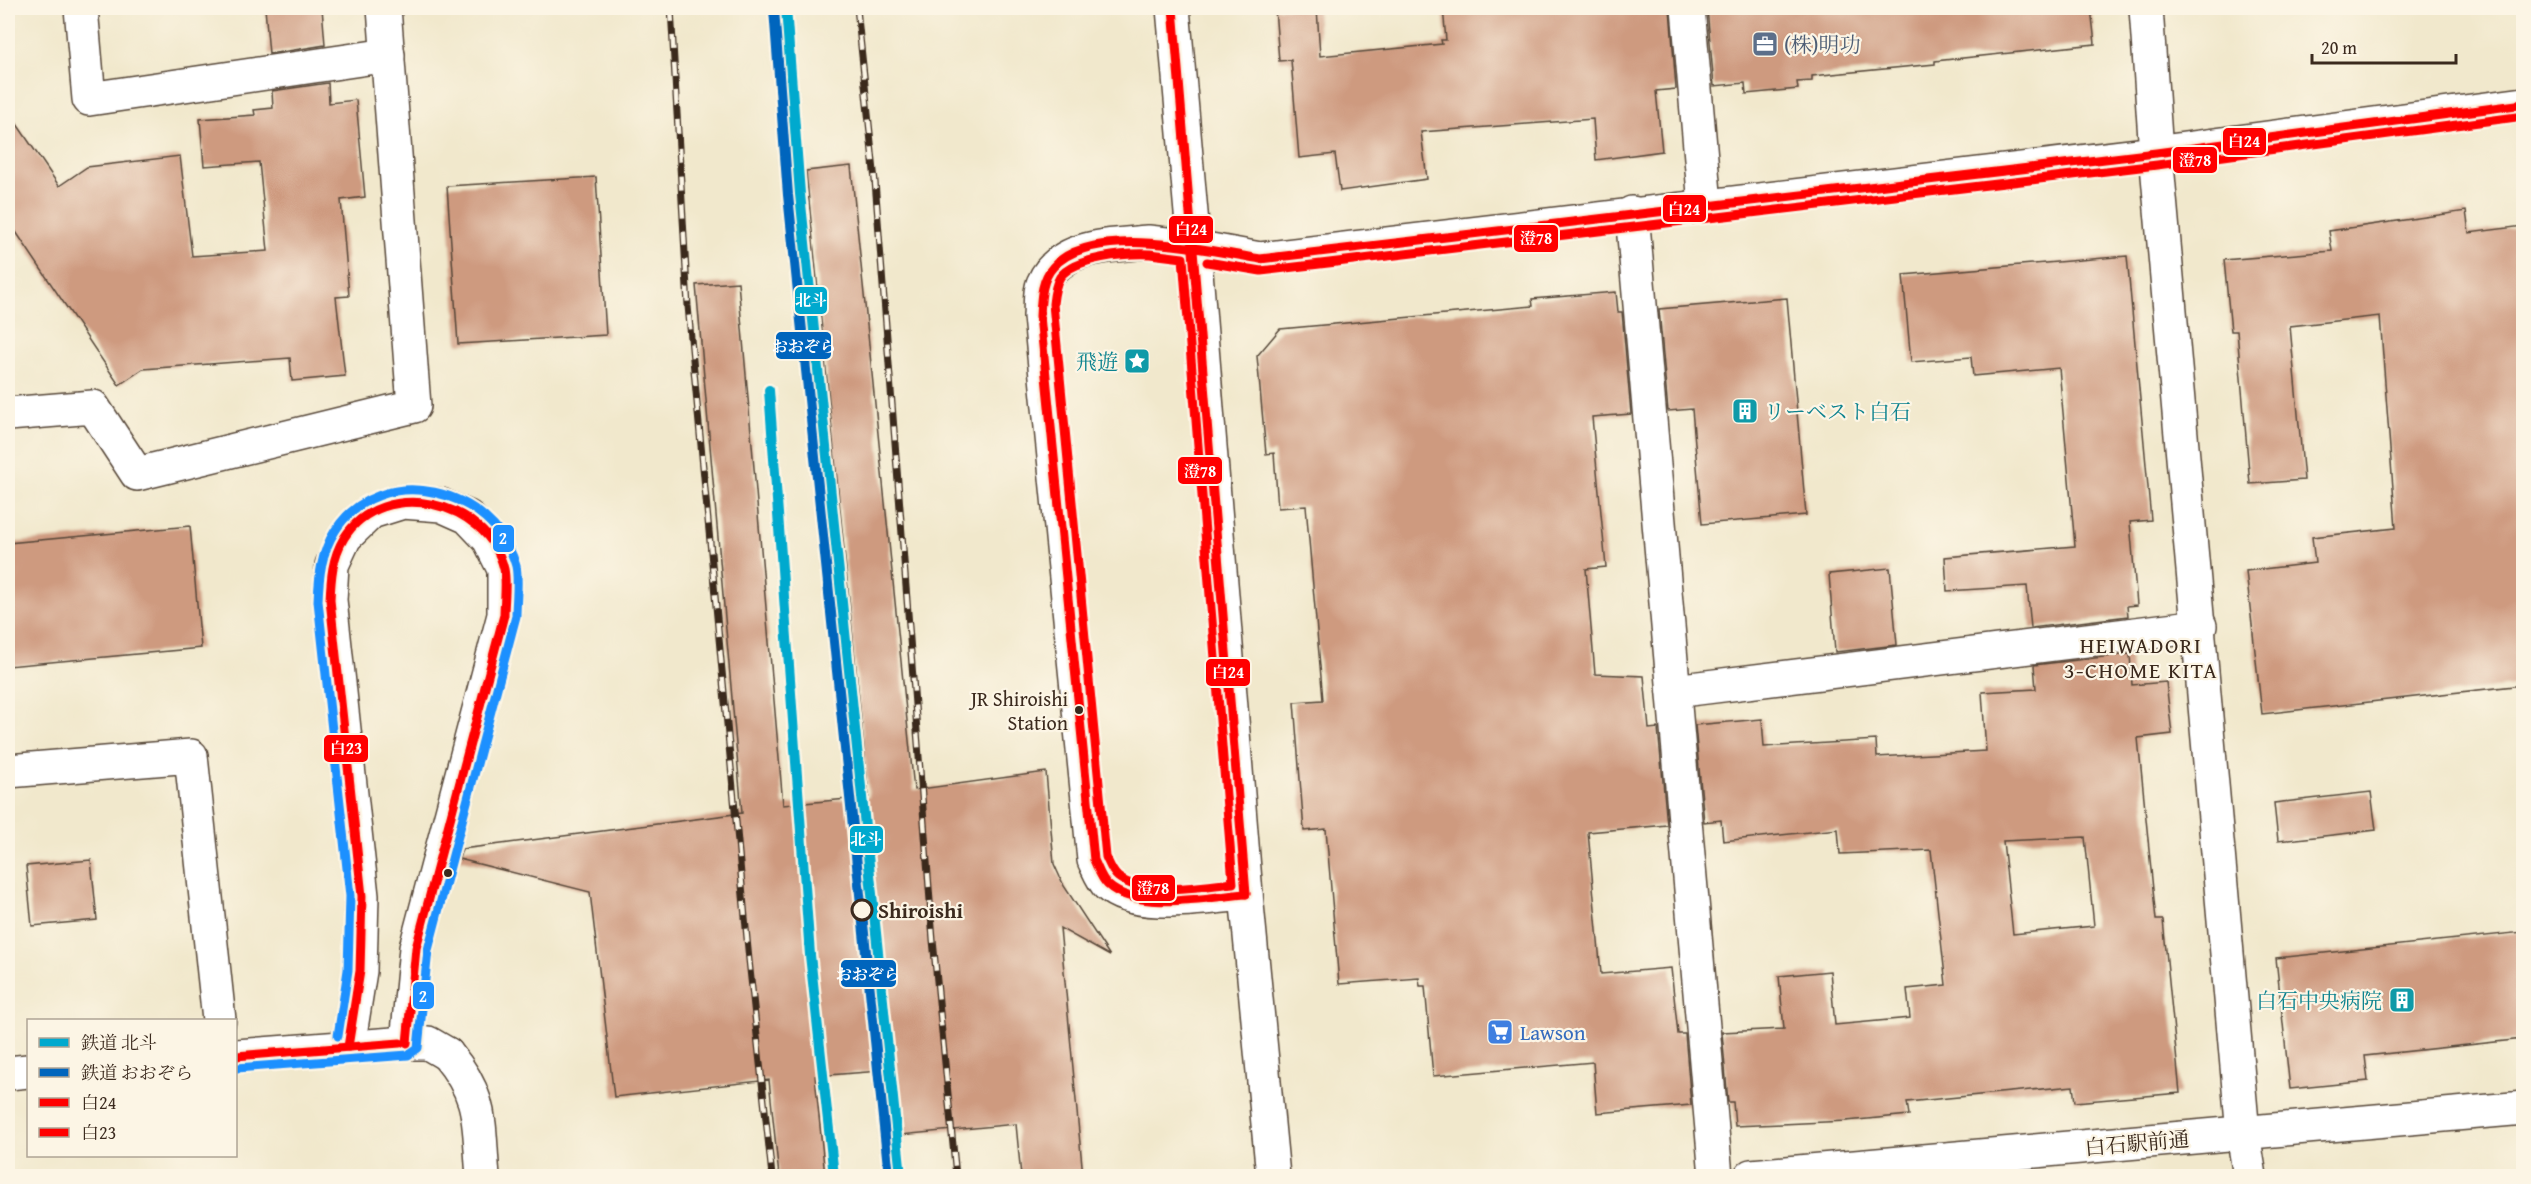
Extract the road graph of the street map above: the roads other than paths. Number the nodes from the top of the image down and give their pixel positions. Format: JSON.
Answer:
{"nodes":[{"id":1,"x":81,"y":8,"type":"edge"},
{"id":2,"x":384,"y":8,"type":"edge"},
{"id":3,"x":1173,"y":8,"type":"edge"},
{"id":4,"x":1688,"y":8,"type":"edge"},
{"id":5,"x":2146,"y":8,"type":"edge"},
{"id":6,"x":388,"y":55,"type":"junction"},
{"id":7,"x":2523,"y":104,"type":"edge"},
{"id":8,"x":2157,"y":153,"type":"junction"},
{"id":9,"x":1705,"y":205,"type":"junction"},
{"id":10,"x":1632,"y":213,"type":"junction"},
{"id":11,"x":1194,"y":247,"type":"junction"},
{"id":12,"x":8,"y":414,"type":"edge"},
{"id":13,"x":2200,"y":626,"type":"junction"},
{"id":14,"x":1674,"y":691,"type":"junction"},
{"id":15,"x":8,"y":771,"type":"edge"},
{"id":16,"x":1246,"y":894,"type":"junction"},
{"id":17,"x":219,"y":1019,"type":"edge"},
{"id":18,"x":407,"y":1043,"type":"junction"},
{"id":19,"x":348,"y":1047,"type":"junction"},
{"id":20,"x":237,"y":1056,"type":"edge"},
{"id":21,"x":27,"y":1071,"type":"edge"},
{"id":22,"x":8,"y":1073,"type":"edge"},
{"id":23,"x":2523,"y":1108,"type":"edge"},
{"id":24,"x":2243,"y":1134,"type":"junction"},
{"id":25,"x":483,"y":1176,"type":"edge"},
{"id":26,"x":1273,"y":1176,"type":"edge"},
{"id":27,"x":1716,"y":1176,"type":"edge"},
{"id":28,"x":1751,"y":1176,"type":"edge"},
{"id":29,"x":2250,"y":1176,"type":"edge"}],
"edges":[{"from":1,"to":6,"type":"street"},
{"from":2,"to":6,"type":"street"},
{"from":3,"to":11,"type":"street"},
{"from":4,"to":9,"type":"street"},
{"from":5,"to":8,"type":"street"},
{"from":6,"to":12,"type":"street"},
{"from":7,"to":8,"type":"street"},
{"from":8,"to":9,"type":"street"},
{"from":8,"to":13,"type":"street"},
{"from":9,"to":10,"type":"street"},
{"from":10,"to":11,"type":"street"},
{"from":10,"to":14,"type":"street"},
{"from":11,"to":16,"type":"street"},
{"from":11,"to":16,"type":"street"},
{"from":13,"to":14,"type":"street"},
{"from":13,"to":24,"type":"street"},
{"from":14,"to":27,"type":"street"},
{"from":15,"to":17,"type":"street"},
{"from":16,"to":26,"type":"street"},
{"from":18,"to":19,"type":"street"},
{"from":18,"to":19,"type":"street"},
{"from":18,"to":25,"type":"street"},
{"from":19,"to":20,"type":"street"},
{"from":21,"to":22,"type":"street"},
{"from":23,"to":24,"type":"street","name":"白石駅前通"},
{"from":24,"to":28,"type":"street","name":"白石駅前通"},
{"from":24,"to":29,"type":"street"}]}
